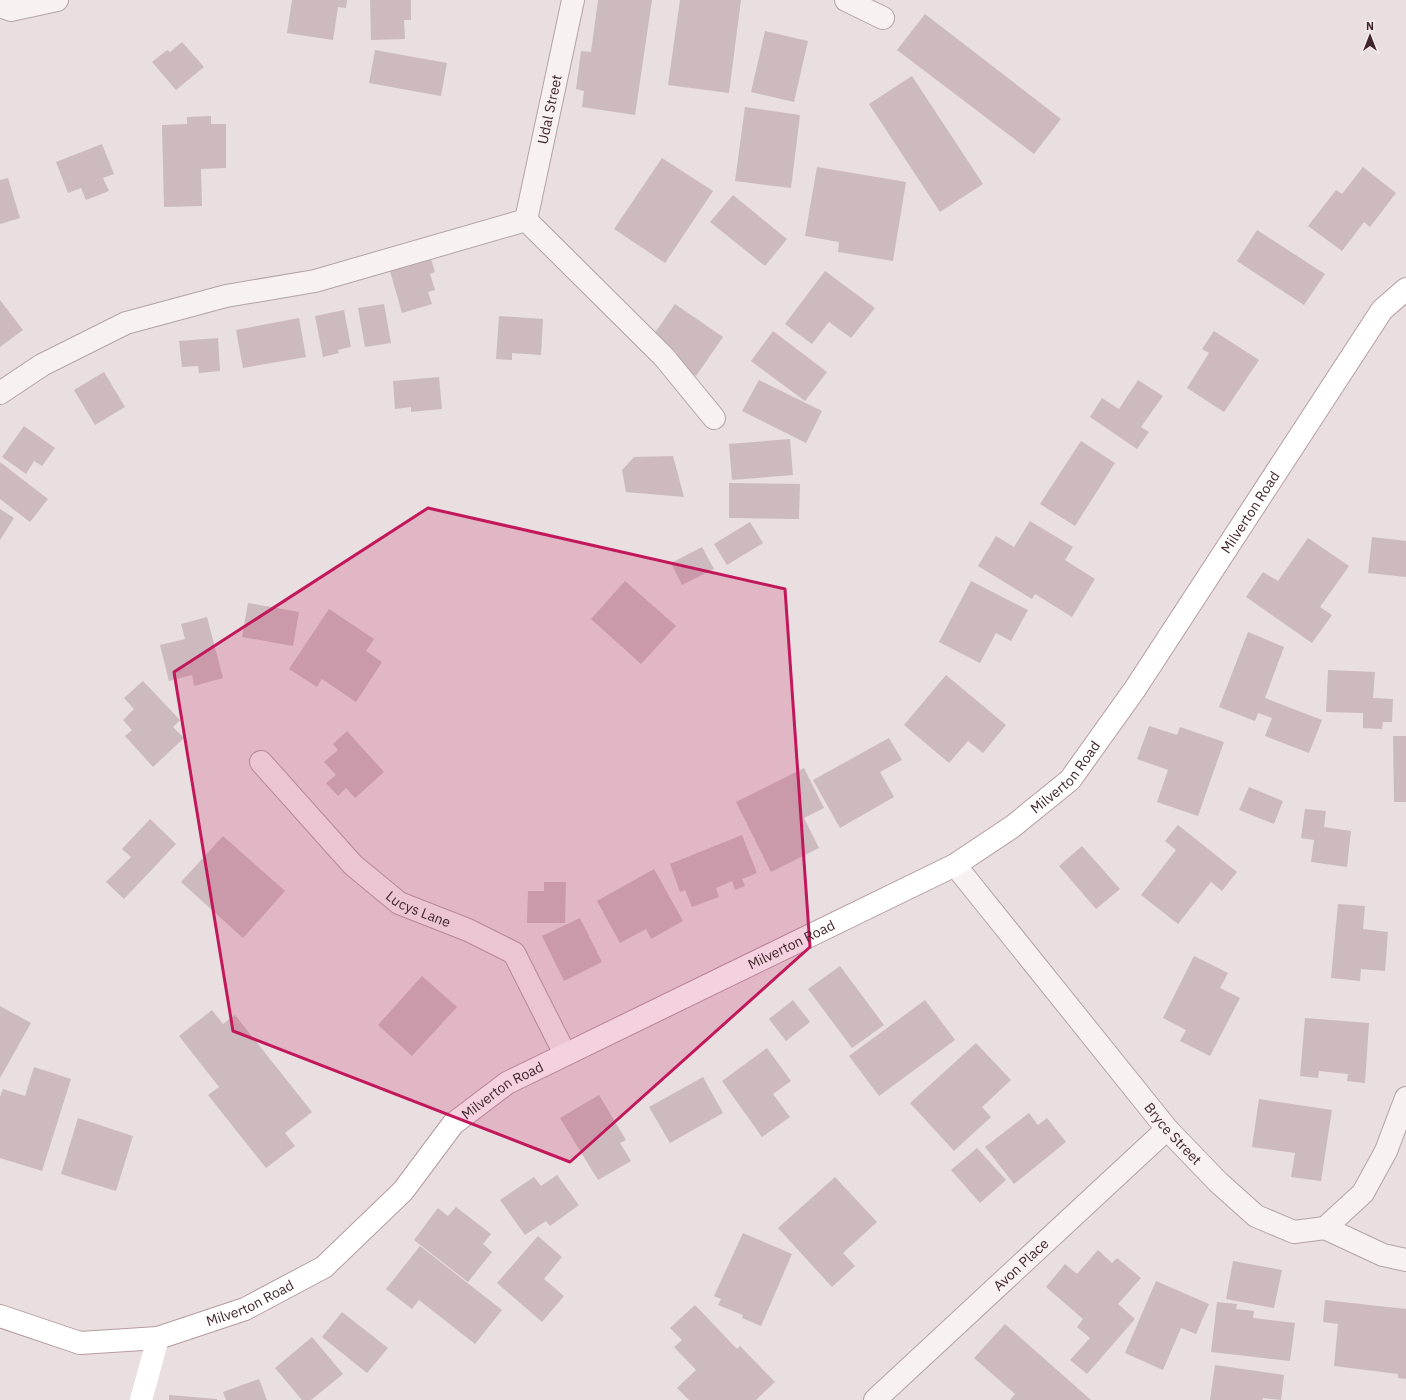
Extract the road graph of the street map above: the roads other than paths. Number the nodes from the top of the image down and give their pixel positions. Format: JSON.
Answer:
{"nodes":[{"id":1,"x":57,"y":0,"type":"edge"},
{"id":2,"x":573,"y":0,"type":"edge"},
{"id":3,"x":846,"y":0,"type":"edge"},
{"id":4,"x":0,"y":6,"type":"edge"},
{"id":5,"x":883,"y":18,"type":"dead end"},
{"id":6,"x":526,"y":220,"type":"junction"},
{"id":7,"x":1406,"y":289,"type":"edge"},
{"id":8,"x":0,"y":392,"type":"edge"},
{"id":9,"x":714,"y":418,"type":"dead end"},
{"id":10,"x":261,"y":762,"type":"dead end"},
{"id":11,"x":955,"y":865,"type":"junction"},
{"id":12,"x":565,"y":1054,"type":"junction"},
{"id":13,"x":1406,"y":1098,"type":"edge"},
{"id":14,"x":1167,"y":1129,"type":"junction"},
{"id":15,"x":1325,"y":1228,"type":"junction"},
{"id":16,"x":1406,"y":1260,"type":"edge"},
{"id":17,"x":0,"y":1316,"type":"edge"},
{"id":18,"x":158,"y":1338,"type":"junction"},
{"id":19,"x":141,"y":1400,"type":"edge"},
{"id":20,"x":875,"y":1400,"type":"edge"}],
"edges":[{"from":1,"to":4,"type":"street"},
{"from":2,"to":6,"type":"street","name":"Udal Street"},
{"from":3,"to":5,"type":"street"},
{"from":6,"to":8,"type":"street"},
{"from":6,"to":9,"type":"street"},
{"from":7,"to":11,"type":"main road","name":"Milverton Road"},
{"from":10,"to":12,"type":"street","name":"Lucys Lane"},
{"from":11,"to":12,"type":"main road","name":"Milverton Road"},
{"from":11,"to":14,"type":"street","name":"Bryce Street"},
{"from":12,"to":18,"type":"main road","name":"Milverton Road"},
{"from":13,"to":15,"type":"street"},
{"from":14,"to":15,"type":"street","name":"Bryce Street"},
{"from":14,"to":20,"type":"street","name":"Avon Place"},
{"from":15,"to":16,"type":"street"},
{"from":17,"to":18,"type":"main road","name":"Milverton Road"},
{"from":18,"to":19,"type":"main road"}]}
